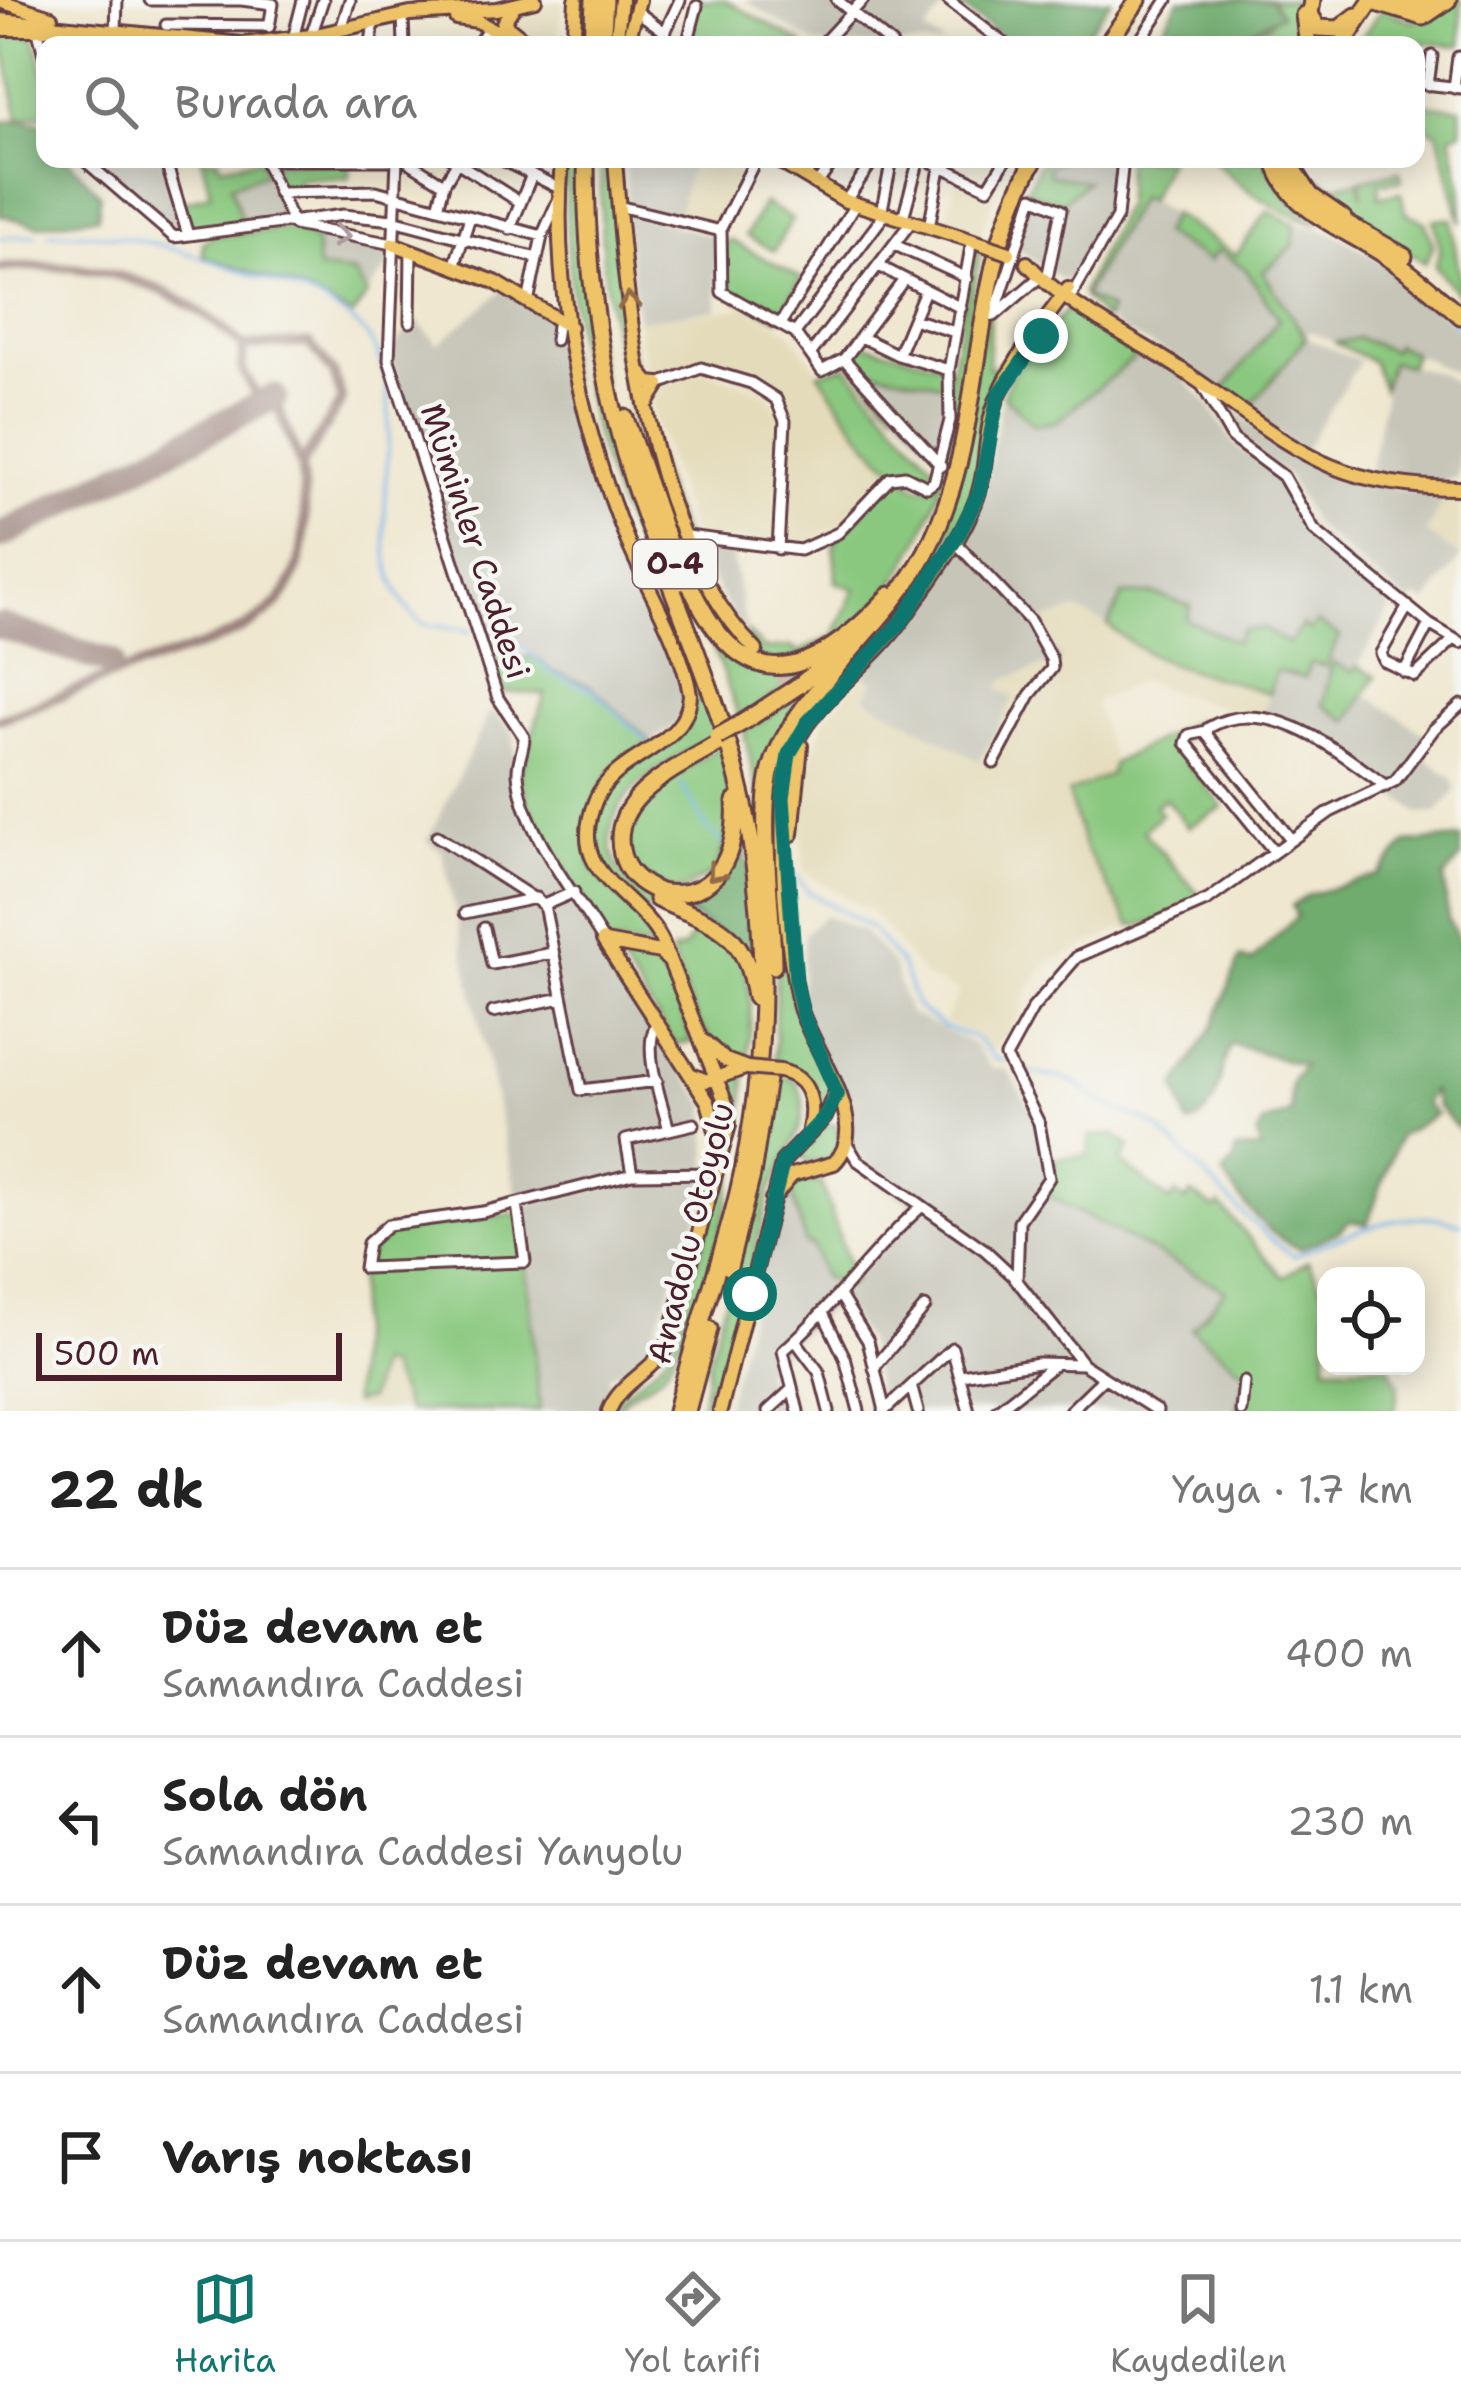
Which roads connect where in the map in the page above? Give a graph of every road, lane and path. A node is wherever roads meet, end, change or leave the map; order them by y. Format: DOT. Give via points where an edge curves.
graph roads {
  1 [pos="117,0"];
  2 [pos="150,0"];
  3 [pos="169,0"];
  4 [pos="240,0"];
  5 [pos="303,0"];
  6 [pos="323,0"];
  7 [pos="350,0"];
  8 [pos="466,0"];
  9 [pos="535,0"];
  10 [pos="576,0"];
  11 [pos="595,0"];
  12 [pos="680,0"];
  13 [pos="837,0"];
  14 [pos="863,0"];
  15 [pos="948,0"];
  16 [pos="1126,0"];
  17 [pos="1138,0"];
  18 [pos="1167,0"];
  19 [pos="1309,0"];
  20 [pos="1403,0"];
  21 [pos="1431,0"];
  22 [pos="1444,0"];
  23 [pos="0,1"];
  24 [pos="617,1"];
  25 [pos="1372,3"];
  26 [pos="638,6"];
  27 [pos="514,7"];
  28 [pos="697,7"];
  29 [pos="485,10"];
  30 [pos="851,11"];
  31 [pos="408,14"];
  32 [pos="0,21"];
  33 [pos="59,24"];
  34 [pos="93,26"];
  35 [pos="269,26"];
  36 [pos="489,27"];
  37 [pos="373,28"];
  38 [pos="341,29"];
  39 [pos="116,31"];
  40 [pos="38,32"];
  41 [pos="165,32"];
  42 [pos="665,32"];
  43 [pos="39,36"];
  44 [pos="130,36"];
  45 [pos="206,36"];
  46 [pos="268,36"];
  47 [pos="301,36"];
  48 [pos="304,36"];
  49 [pos="319,36"];
  50 [pos="332,36"];
  51 [pos="372,36"];
  52 [pos="483,36"];
  53 [pos="506,36"];
  54 [pos="514,36"];
  55 [pos="574,36"];
  56 [pos="593,36"];
  57 [pos="605,36"];
  58 [pos="616,36"];
  59 [pos="630,36"];
  60 [pos="663,36"];
  61 [pos="689,36"];
  62 [pos="829,36"];
  63 [pos="881,36"];
  64 [pos="994,36"];
  65 [pos="1102,36"];
  66 [pos="1112,36"];
  67 [pos="1143,36"];
  68 [pos="1308,36"];
  69 [pos="1349,36"];
  70 [pos="1349,36"];
  71 [pos="1432,56"];
  72 [pos="1458,57"];
  73 [pos="1425,84"];
  74 [pos="1429,85"];
  75 [pos="1458,88"];
  76 [pos="93,168"];
  77 [pos="168,168"];
  78 [pos="268,168"];
  79 [pos="365,168"];
  80 [pos="399,168"];
  81 [pos="416,168"];
  82 [pos="452,168"];
  83 [pos="468,168"];
  84 [pos="516,168"];
  85 [pos="558,168"];
  86 [pos="586,168"];
  87 [pos="596,168"];
  88 [pos="616,168"];
  89 [pos="752,168"];
  90 [pos="795,168"];
  91 [pos="814,168"];
  92 [pos="824,168"];
  93 [pos="869,168"];
  94 [pos="891,168"];
  95 [pos="920,168"];
  96 [pos="940,168"];
  97 [pos="1000,168"];
  98 [pos="1021,168"];
  99 [pos="1030,168"];
  100 [pos="1123,168"];
  101 [pos="1281,168"];
  102 [pos="1286,168"];
  103 [pos="531,177"];
  104 [pos="811,178"];
  105 [pos="444,184"];
  106 [pos="364,190"];
  107 [pos="318,192"];
  108 [pos="278,193"];
  109 [pos="559,193"];
  110 [pos="394,196"];
  111 [pos="518,200"];
  112 [pos="852,200"];
  113 [pos="618,206"];
  114 [pos="438,208"];
  115 [pos="884,211"];
  116 [pos="319,217"];
  117 [pos="470,217"];
  118 [pos="908,218"];
  119 [pos="393,220"];
  120 [pos="930,222"];
  121 [pos="291,223"];
  122 [pos="511,229"];
  123 [pos="721,231"];
  124 [pos="188,235"];
  125 [pos="542,236"];
  126 [pos="462,241"];
  127 [pos="975,241"];
  128 [pos="393,244"];
  129 [pos="895,245"];
  130 [pos="411,250"];
  131 [pos="1017,257"];
  132 [pos="537,258"];
  133 [pos="879,266"];
  134 [pos="454,267"];
  135 [pos="1044,275"];
  136 [pos="967,278"];
  137 [pos="903,281"];
  138 [pos="830,284"];
  139 [pos="924,293"];
  140 [pos="1068,294"];
  141 [pos="566,298"];
  142 [pos="853,300"];
  143 [pos="528,302"];
  144 [pos="1461,305"];
  145 [pos="961,308"];
  146 [pos="1461,316"];
  147 [pos="557,318"];
  148 [pos="913,319"];
  149 [pos="410,322"];
  150 [pos="780,324"];
  151 [pos="955,332"];
  152 [pos="795,333"];
  153 [pos="861,337"];
  154 [pos="555,340"];
  155 [pos="812,352"];
  156 [pos="898,355"];
  157 [pos="844,359"];
  158 [pos="638,370"];
  159 [pos="949,370"];
  160 [pos="659,384"];
  161 [pos="1202,385"];
  162 [pos="646,406"];
  163 [pos="627,424"];
  164 [pos="941,466"];
  165 [pos="1461,488"];
  166 [pos="687,536"];
  167 [pos="955,541"];
  168 [pos="778,549"];
  169 [pos="712,594"];
  170 [pos="892,598"];
  171 [pos="1408,606"];
  172 [pos="1429,624"];
  173 [pos="695,641"];
  174 [pos="1457,641"];
  175 [pos="756,650"];
  176 [pos="1404,672"];
  177 [pos="1461,705"];
  178 [pos="1206,731"];
  179 [pos="718,740"];
  180 [pos="801,746"];
  181 [pos="994,763"];
  182 [pos="1386,786"];
  183 [pos="437,836"];
  184 [pos="1289,838"];
  185 [pos="1273,850"];
  186 [pos="574,892"];
  187 [pos="540,901"];
  188 [pos="465,914"];
  189 [pos="484,928"];
  190 [pos="790,937"];
  191 [pos="603,940"];
  192 [pos="658,945"];
  193 [pos="553,953"];
  194 [pos="617,954"];
  195 [pos="773,966"];
  196 [pos="562,998"];
  197 [pos="493,1012"];
  198 [pos="656,1024"];
  199 [pos="696,1032"];
  200 [pos="670,1043"];
  201 [pos="831,1072"];
  202 [pos="747,1073"];
  203 [pos="691,1075"];
  204 [pos="716,1079"];
  205 [pos="656,1081"];
  206 [pos="727,1106"];
  207 [pos="812,1107"];
  208 [pos="828,1112"];
  209 [pos="844,1118"];
  210 [pos="694,1124"];
  211 [pos="669,1130"];
  212 [pos="805,1136"];
  213 [pos="845,1137"];
  214 [pos="834,1163"];
  215 [pos="811,1168"];
  216 [pos="718,1169"];
  217 [pos="632,1174"];
  218 [pos="898,1190"];
  219 [pos="772,1199"];
  220 [pos="518,1204"];
  221 [pos="921,1207"];
  222 [pos="1017,1281"];
  223 [pos="841,1297"];
  224 [pos="925,1307"];
  225 [pos="824,1313"];
  226 [pos="795,1340"];
  227 [pos="1059,1364"];
  228 [pos="1083,1364"];
  229 [pos="874,1368"];
  230 [pos="961,1375"];
  231 [pos="1103,1379"];
  232 [pos="1244,1382"];
  233 [pos="792,1389"];
  234 [pos="912,1389"];
  235 [pos="1150,1409"];
  236 [pos="609,1411"];
  237 [pos="676,1411"];
  238 [pos="687,1411"];
  239 [pos="721,1411"];
  240 [pos="768,1411"];
  241 [pos="798,1411"];
  242 [pos="829,1411"];
  243 [pos="859,1411"];
  244 [pos="885,1411"];
  245 [pos="918,1411"];
  246 [pos="969,1411"];
  247 [pos="996,1411"];
  248 [pos="1070,1411"];
  249 [pos="1241,1411"];
  1 -- 39 [label="street"];
  2 -- 3 [label="street"];
  3 -- 4 [label="street"];
  3 -- 41 [label="street"];
  4 -- 35 [label="street" via="273,4"];
  5 -- 47 [label="street"];
  6 -- 48 [label="street"];
  7 -- 38 [label="street"];
  8 -- 29 [label="main road"];
  9 -- 27 [label="main road"];
  10 -- 55 [label="main road"];
  11 -- 56 [label="highway"];
  12 -- 42 [label="street"];
  13 -- 30 [label="street"];
  14 -- 30 [label="street"];
  15 -- 64 [label="street"];
  16 -- 65 [label="highway"];
  17 -- 66 [label="highway"];
  18 -- 67 [label="street"];
  19 -- 25 [label="highway" via="1318,28 1339,29"];
  19 -- 68 [label="highway"];
  20 -- 21 [label="highway"];
  22 -- 25 [label="highway" via="1423,16"];
  23 -- 33 [label="main road"];
  24 -- 57 [label="highway"];
  24 -- 58 [label="main road"];
  25 -- 69 [label="highway"];
  25 -- 70 [label="highway"];
  26 -- 42 [label="street"];
  26 -- 59 [label="main road"];
  27 -- 29 [label="main road"];
  27 -- 54 [label="main road" via="502,23"];
  28 -- 61 [label="street"];
  29 -- 31 [label="main road"];
  30 -- 62 [label="street"];
  30 -- 63 [label="street"];
  31 -- 36 [label="main road"];
  31 -- 37 [label="main road"];
  31 -- 38 [label="main road"];
  32 -- 33 [label="main road"];
  32 -- 34 [label="main road"];
  32 -- 40 [label="main road"];
  33 -- 34 [label="main road"];
  33 -- 40 [label="main road"];
  33 -- 44 [label="main road"];
  34 -- 39 [label="main road"];
  35 -- 41 [label="street"];
  35 -- 46 [label="street"];
  36 -- 52 [label="street"];
  36 -- 53 [label="main road"];
  37 -- 50 [label="main road"];
  37 -- 51 [label="street"];
  38 -- 49 [label="main road"];
  39 -- 41 [label="main road"];
  40 -- 43 [label="street"];
  41 -- 45 [label="main road"];
  42 -- 60 [label="street"];
  71 -- 74 [label="street"];
  72 -- 75 [label="street"];
  73 -- 74 [label="street"];
  74 -- 75 [label="street"];
  76 -- 124 [label="street" via="168,234"];
  77 -- 124 [label="street"];
  78 -- 108 [label="street"];
  79 -- 106 [label="street"];
  80 -- 110 [label="street, Müminler Caddesi"];
  81 -- 105 [label="street"];
  82 -- 105 [label="street"];
  83 -- 111 [label="street"];
  84 -- 103 [label="street"];
  85 -- 109 [label="main road"];
  86 -- 173 [label="highway, Anadolu Otoyolu / O-4" via="592,290 612,405 646,520"];
  87 -- 163 [label="highway, Anadolu Otoyolu / O-4" via="603,291"];
  88 -- 113 [label="main road"];
  89 -- 123 [label="street"];
  90 -- 104 [label="main road"];
  91 -- 104 [label="street"];
  92 -- 104 [label="street"];
  93 -- 112 [label="street"];
  94 -- 115 [label="street"];
  95 -- 118 [label="street"];
  96 -- 97 [label="street" via="988,188"];
  96 -- 120 [label="street"];
  98 -- 170 [label="highway" via="980,280 946,483"];
  99 -- 170 [label="highway" via="988,273 955,482 924,555"];
  100 -- 140 [label="street" via="1124,196"];
  101 -- 146 [label="highway" via="1282,183 1306,208 1386,255"];
  102 -- 144 [label="highway" via="1303,197 1388,244"];
  103 -- 109 [label="street"];
  103 -- 111 [label="street"];
  104 -- 112 [label="main road"];
  105 -- 114 [label="street"];
  106 -- 107 [label="street"];
  106 -- 110 [label="street"];
  107 -- 108 [label="street"];
  107 -- 116 [label="street"];
  108 -- 121 [label="street"];
  109 -- 125 [label="street"];
  109 -- 141 [label="main road"];
  110 -- 114 [label="street"];
  110 -- 119 [label="street, Müminler Caddesi"];
  111 -- 122 [label="street"];
  112 -- 115 [label="main road"];
  112 -- 150 [label="street"];
  113 -- 123 [label="street"];
  158 -- 113 [label="main road, one-way"];
  114 -- 117 [label="street"];
  115 -- 118 [label="main road"];
  115 -- 138 [label="street"];
  116 -- 119 [label="street"];
  116 -- 121 [label="street"];
  117 -- 122 [label="street"];
  117 -- 126 [label="street"];
  118 -- 120 [label="main road"];
  118 -- 127 [label="main road"];
  118 -- 129 [label="street"];
  119 -- 126 [label="street"];
  119 -- 128 [label="street, Müminler Caddesi"];
  120 -- 127 [label="main road"];
  121 -- 124 [label="street"];
  121 -- 128 [label="street, one-way"];
  122 -- 125 [label="street"];
  123 -- 150 [label="street" via="722,292"];
  125 -- 132 [label="street"];
  126 -- 132 [label="street"];
  126 -- 134 [label="street"];
  127 -- 131 [label="main road, bridge"];
  127 -- 136 [label="street"];
  128 -- 130 [label="main road"];
  128 -- 186 [label="street, Müminler Caddesi" via="389,360 498,698 524,737 521,789"];
  129 -- 133 [label="street"];
  129 -- 136 [label="street"];
  130 -- 134 [label="main road"];
  130 -- 149 [label="street"];
  131 -- 135 [label="main road"];
  131 -- 135 [label="street" via="994,316"];
  131 -- 135 [label="street" via="1030,198 1058,205"];
  132 -- 143 [label="street"];
  133 -- 137 [label="street"];
  133 -- 142 [label="street"];
  134 -- 143 [label="main road"];
  135 -- 140 [label="main road"];
  136 -- 145 [label="street"];
  137 -- 139 [label="street"];
  137 -- 153 [label="street"];
  138 -- 142 [label="street"];
  138 -- 152 [label="street"];
  139 -- 145 [label="street"];
  139 -- 148 [label="street"];
  140 -- 161 [label="main road" via="1104,326"];
  140 -- 167 [label="main road" via="1009,378 989,423 980,491"];
  141 -- 147 [label="main road"];
  141 -- 147 [label="main road"];
  142 -- 155 [label="street"];
  143 -- 147 [label="main road"];
  145 -- 151 [label="street"];
  147 -- 154 [label="street"];
  147 -- 192 [label="main road" via="608,494 689,688 684,722 616,770 591,818 601,874"];
  148 -- 151 [label="street"];
  148 -- 156 [label="street"];
  150 -- 152 [label="street"];
  151 -- 159 [label="street"];
  152 -- 155 [label="street"];
  153 -- 156 [label="street"];
  153 -- 157 [label="street"];
  155 -- 157 [label="street" via="822,370"];
  156 -- 159 [label="street"];
  157 -- 164 [label="street"];
  158 -- 160 [label="main road"];
  158 -- 162 [label="main road"];
  159 -- 164 [label="street"];
  160 -- 162 [label="main road"];
  160 -- 168 [label="street" via="701,368 776,399 785,435"];
  161 -- 165 [label="main road" via="1309,459 1401,486"];
  161 -- 171 [label="street" via="1233,439 1283,476 1314,530"];
  162 -- 166 [label="main road"];
  163 -- 170 [label="highway" via="688,582 717,633 738,652 773,665 816,660"];
  163 -- 195 [label="highway, Anadolu Otoyolu / O-4" via="739,740 766,877"];
  164 -- 168 [label="street" via="927,487 890,478 827,542"];
  166 -- 168 [label="street"];
  166 -- 169 [label="main road"];
  167 -- 181 [label="street" via="1030,621 1052,658"];
  167 -- 190 [label="main road" via="877,653 792,745 783,798"];
  168 -- 169 [label="street" via="702,550"];
  169 -- 175 [label="main road"];
  170 -- 179 [label="highway, bridge" via="832,667"];
  170 -- 195 [label="highway" via="803,710 773,763 765,816"];
  171 -- 172 [label="street"];
  171 -- 176 [label="street" via="1381,653"];
  172 -- 174 [label="street"];
  172 -- 176 [label="street"];
  173 -- 179 [label="highway, one-way" via="730,769 734,835 726,864 701,888 676,895 648,887 623,859 622,820 644,791"];
  173 -- 202 [label="highway, Anadolu Otoyolu / O-4" via="751,841 762,957"];
  174 -- 176 [label="street" via="1417,675"];
  177 -- 182 [label="street"];
  178 -- 182 [label="street" via="1226,719 1277,722"];
  178 -- 184 [label="street"];
  178 -- 185 [label="street" via="1186,743"];
  179 -- 202 [label="highway" via="634,792 618,817 614,845 636,886 714,922 741,950 754,994"];
  180 -- 190 [label="main road"];
  182 -- 184 [label="street"];
  183 -- 187 [label="street"];
  184 -- 185 [label="street"];
  185 -- 222 [label="street" via="1208,900 1077,956 1007,1048 1050,1166 1046,1188 1019,1220"];
  186 -- 187 [label="street"];
  186 -- 191 [label="street, Müminler Caddesi"];
  187 -- 188 [label="street"];
  187 -- 193 [label="street"];
  189 -- 193 [label="street" via="492,964"];
  190 -- 201 [label="main road" via="799,1003"];
  191 -- 194 [label="main road"];
  192 -- 194 [label="main road"];
  192 -- 199 [label="main road"];
  193 -- 196 [label="street"];
  194 -- 198 [label="main road"];
  195 -- 238 [label="highway, Anadolu Otoyolu / O-4" via="752,1175"];
  196 -- 197 [label="street"];
  196 -- 205 [label="street" via="581,1090"];
  198 -- 200 [label="main road"];
  198 -- 205 [label="street"];
  199 -- 200 [label="main road" via="694,1055"];
  199 -- 202 [label="main road"];
  199 -- 204 [label="main road"];
  200 -- 203 [label="main road"];
  201 -- 208 [label="main road" via="837,1094"];
  201 -- 209 [label="main road"];
  202 -- 204 [label="main road"];
  202 -- 206 [label="main road" via="728,1078"];
  202 -- 207 [label="main road, bridge" via="780,1071 803,1082"];
  202 -- 237 [label="highway, Anadolu Otoyolu / O-4" via="737,1195"];
  203 -- 204 [label="main road"];
  203 -- 216 [label="main road" via="718,1123"];
  204 -- 206 [label="main road"];
  205 -- 211 [label="street"];
  206 -- 216 [label="main road"];
  207 -- 208 [label="main road"];
  207 -- 212 [label="main road"];
  208 -- 209 [label="main road"];
  208 -- 212 [label="main road"];
  209 -- 213 [label="main road"];
  210 -- 211 [label="street"];
  211 -- 217 [label="street" via="626,1140"];
  212 -- 213 [label="main road" via="833,1122"];
  212 -- 215 [label="main road" via="798,1159"];
  212 -- 219 [label="main road" via="783,1161"];
  213 -- 214 [label="main road"];
  213 -- 218 [label="street" via="853,1156"];
  214 -- 215 [label="main road"];
  214 -- 218 [label="street"];
  215 -- 219 [label="main road" via="792,1174"];
  216 -- 217 [label="street"];
  216 -- 236 [label="main road" via="668,1344"];
  217 -- 220 [label="street"];
  218 -- 221 [label="street"];
  219 -- 239 [label="main road"];
  220 -- 220 [label="street" via="526,1262 364,1268 380,1228"];
  221 -- 222 [label="street"];
  221 -- 223 [label="street"];
  222 -- 228 [label="street"];
  223 -- 225 [label="street"];
  223 -- 229 [label="street"];
  224 -- 229 [label="street"];
  225 -- 226 [label="street"];
  225 -- 243 [label="street"];
  226 -- 233 [label="street" via="783,1351"];
  226 -- 242 [label="street" via="819,1372"];
  227 -- 228 [label="street"];
  227 -- 230 [label="street"];
  227 -- 247 [label="street"];
  228 -- 231 [label="street"];
  229 -- 244 [label="street"];
  230 -- 234 [label="street" via="947,1348"];
  230 -- 246 [label="street"];
  231 -- 235 [label="street"];
  231 -- 248 [label="street"];
  232 -- 249 [label="street"];
  233 -- 240 [label="street"];
  233 -- 241 [label="street"];
  234 -- 244 [label="street"];
  234 -- 245 [label="street"];
}
